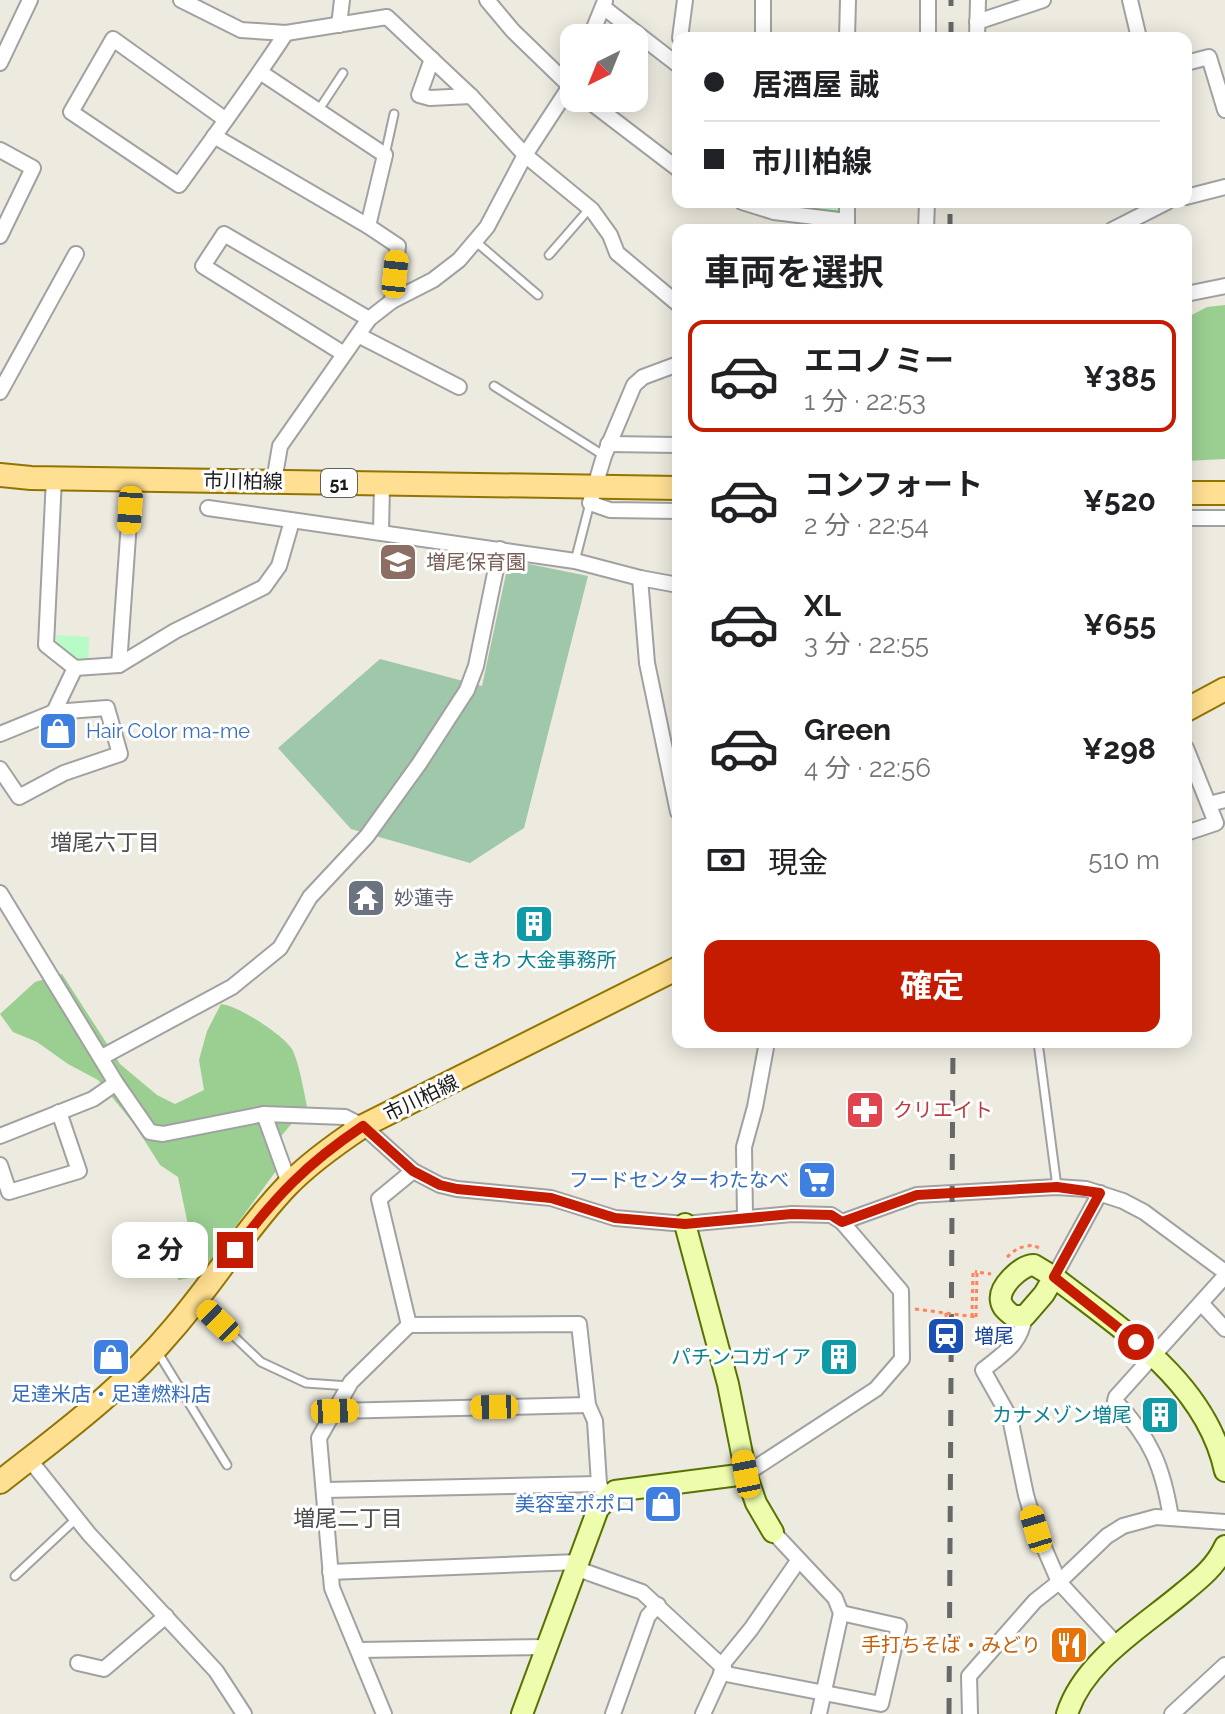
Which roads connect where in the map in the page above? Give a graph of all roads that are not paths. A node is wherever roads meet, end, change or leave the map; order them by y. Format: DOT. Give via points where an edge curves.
graph roads {
  1 [pos="30,0"];
  2 [pos="181,0"];
  3 [pos="342,0"];
  4 [pos="487,0"];
  5 [pos="685,0"];
  6 [pos="763,0"];
  7 [pos="848,0"];
  8 [pos="928,0"];
  9 [pos="978,0"];
  10 [pos="1043,0"];
  11 [pos="1130,0"];
  12 [pos="604,4"];
  13 [pos="977,22"];
  14 [pos="596,24"];
  15 [pos="339,25"];
  16 [pos="681,32"];
  17 [pos="763,32"];
  18 [pos="847,32"];
  19 [pos="928,32"];
  20 [pos="977,32"];
  21 [pos="1137,32"];
  22 [pos="286,33"];
  23 [pos="672,56"];
  24 [pos="432,59"];
  25 [pos="1192,61"];
  26 [pos="0,63"];
  27 [pos="260,72"];
  28 [pos="343,73"];
  29 [pos="560,74"];
  30 [pos="471,96"];
  31 [pos="560,105"];
  32 [pos="1225,110"];
  33 [pos="318,111"];
  34 [pos="603,112"];
  35 [pos="394,114"];
  36 [pos="226,120"];
  37 [pos="214,136"];
  38 [pos="0,150"];
  39 [pos="385,155"];
  40 [pos="525,155"];
  41 [pos="672,164"];
  42 [pos="1225,187"];
  43 [pos="1192,195"];
  44 [pos="590,208"];
  45 [pos="761,208"];
  46 [pos="1155,208"];
  47 [pos="806,224"];
  48 [pos="1124,224"];
  49 [pos="368,226"];
  50 [pos="0,236"];
  51 [pos="475,241"];
  52 [pos="76,254"];
  53 [pos="549,255"];
  54 [pos="1225,286"];
  55 [pos="1192,293"];
  56 [pos="538,295"];
  57 [pos="672,299"];
  58 [pos="392,301"];
  59 [pos="369,319"];
  60 [pos="358,335"];
  61 [pos="344,354"];
  62 [pos="672,366"];
  63 [pos="494,386"];
  64 [pos="459,387"];
  65 [pos="0,392"];
  66 [pos="672,445"];
  67 [pos="606,450"];
  68 [pos="0,475"];
  69 [pos="54,478"];
  70 [pos="132,479"];
  71 [pos="274,481"];
  72 [pos="382,484"];
  73 [pos="672,488"];
  74 [pos="1192,493"];
  75 [pos="1225,493"];
  76 [pos="592,495"];
  77 [pos="208,508"];
  78 [pos="672,511"];
  79 [pos="1192,518"];
  80 [pos="1225,518"];
  81 [pos="292,521"];
  82 [pos="381,533"];
  83 [pos="500,549"];
  84 [pos="575,561"];
  85 [pos="640,578"];
  86 [pos="672,584"];
  87 [pos="119,665"];
  88 [pos="75,668"];
  89 [pos="1225,689"];
  90 [pos="1192,707"];
  91 [pos="54,712"];
  92 [pos="0,734"];
  93 [pos="1192,763"];
  94 [pos="0,769"];
  95 [pos="672,783"];
  96 [pos="1225,800"];
  97 [pos="1209,804"];
  98 [pos="1192,831"];
  99 [pos="0,893"];
  100 [pos="672,971"];
  101 [pos="766,1048"];
  102 [pos="1039,1048"];
  103 [pos="102,1057"];
  104 [pos="116,1083"];
  105 [pos="59,1112"];
  106 [pos="264,1114"];
  107 [pos="363,1126"];
  108 [pos="0,1136"];
  109 [pos="0,1165"];
  110 [pos="413,1171"];
  111 [pos="289,1183"];
  112 [pos="1057,1187"];
  113 [pos="1100,1193"];
  114 [pos="745,1217"];
  115 [pos="842,1222"];
  116 [pos="685,1224"];
  117 [pos="1225,1274"];
  118 [pos="1054,1277"];
  119 [pos="196,1300"];
  120 [pos="1201,1303"];
  121 [pos="1025,1316"];
  122 [pos="409,1325"];
  123 [pos="1225,1329"];
  124 [pos="156,1349"];
  125 [pos="1153,1356"];
  126 [pos="349,1386"];
  127 [pos="588,1405"];
  128 [pos="335,1411"];
  129 [pos="29,1459"];
  130 [pos="227,1465"];
  131 [pos="1225,1471"];
  132 [pos="746,1474"];
  133 [pos="0,1482"];
  134 [pos="325,1490"];
  135 [pos="603,1491"];
  136 [pos="1171,1518"];
  137 [pos="76,1519"];
  138 [pos="1225,1522"];
  139 [pos="773,1532"];
  140 [pos="1225,1546"];
  141 [pos="798,1561"];
  142 [pos="576,1565"];
  143 [pos="330,1572"];
  144 [pos="15,1576"];
  145 [pos="1059,1582"];
  146 [pos="658,1605"];
  147 [pos="841,1613"];
  148 [pos="166,1616"];
  149 [pos="1118,1646"];
  150 [pos="547,1647"];
  151 [pos="359,1650"];
  152 [pos="78,1663"];
  153 [pos="1225,1665"];
  154 [pos="721,1670"];
  155 [pos="823,1694"];
  156 [pos="244,1714"];
  157 [pos="384,1714"];
  158 [pos="522,1714"];
  159 [pos="613,1714"];
  160 [pos="703,1714"];
  161 [pos="819,1714"];
  162 [pos="970,1714"];
  163 [pos="1067,1714"];
  164 [pos="1172,1714"];
  1 -- 26 [label="street"];
  2 -- 22 [label="street" via="241,30"];
  3 -- 15 [label="street"];
  4 -- 29 [label="street"];
  5 -- 16 [label="street"];
  6 -- 17 [label="street"];
  7 -- 18 [label="street"];
  8 -- 19 [label="street"];
  9 -- 13 [label="street"];
  10 -- 13 [label="street"];
  11 -- 21 [label="street"];
  12 -- 14 [label="street"];
  12 -- 23 [label="street"];
  13 -- 20 [label="street"];
  15 -- 22 [label="street"];
  15 -- 24 [label="street" via="387,17"];
  22 -- 27 [label="street"];
  24 -- 30 [label="street"];
  24 -- 30 [label="street" via="419,95"];
  25 -- 32 [label="street" via="1209,57"];
  27 -- 33 [label="street"];
  27 -- 36 [label="street"];
  28 -- 33 [label="lane"];
  30 -- 40 [label="street"];
  31 -- 40 [label="street"];
  33 -- 39 [label="street"];
  34 -- 41 [label="street"];
  35 -- 39 [label="lane"];
  36 -- 37 [label="street"];
  36 -- 37 [label="street" via="113,39 71,112 179,185"];
  37 -- 49 [label="street"];
  38 -- 50 [label="street" via="33,168"];
  39 -- 49 [label="street"];
  40 -- 44 [label="street"];
  40 -- 51 [label="street"];
  42 -- 43 [label="street"];
  44 -- 53 [label="lane"];
  44 -- 57 [label="street" via="617,253"];
  45 -- 47 [label="street"];
  46 -- 48 [label="street"];
  49 -- 58 [label="street" via="398,246"];
  51 -- 56 [label="lane"];
  51 -- 58 [label="street" via="449,269"];
  52 -- 65 [label="street"];
  54 -- 55 [label="street"];
  58 -- 59 [label="street"];
  59 -- 60 [label="street"];
  59 -- 61 [label="street" via="224,234 203,266"];
  60 -- 61 [label="street"];
  60 -- 64 [label="street"];
  61 -- 71 [label="street" via="280,446"];
  62 -- 67 [label="street" via="634,385"];
  63 -- 67 [label="lane"];
  66 -- 67 [label="street"];
  67 -- 76 [label="street"];
  68 -- 69 [label="main road, 市川柏線 / 51"];
  69 -- 70 [label="main road, 市川柏線 / 51"];
  69 -- 88 [label="street" via="46,645"];
  70 -- 71 [label="main road, 市川柏線 / 51"];
  70 -- 87 [label="street"];
  71 -- 72 [label="main road, 市川柏線 / 51"];
  72 -- 76 [label="main road, 市川柏線 / 51"];
  72 -- 82 [label="street"];
  73 -- 76 [label="main road, 市川柏線 / 51"];
  74 -- 75 [label="main road"];
  76 -- 78 [label="street" via="600,509"];
  76 -- 84 [label="lane"];
  77 -- 81 [label="street"];
  79 -- 80 [label="street"];
  81 -- 82 [label="street"];
  81 -- 87 [label="street" via="279,566 264,587"];
  82 -- 83 [label="street"];
  83 -- 84 [label="street"];
  83 -- 103 [label="street" via="467,690 367,836 310,897 280,948 232,987"];
  84 -- 85 [label="street"];
  85 -- 86 [label="street"];
  85 -- 95 [label="street" via="647,663"];
  87 -- 88 [label="street"];
  88 -- 91 [label="street"];
  89 -- 90 [label="main road"];
  91 -- 92 [label="street"];
  91 -- 94 [label="street" via="107,708 120,754 64,773 19,797"];
  93 -- 97 [label="street"];
  96 -- 97 [label="street"];
  97 -- 98 [label="street" via="1216,823"];
  99 -- 103 [label="street"];
  100 -- 107 [label="main road, 市川柏線"];
  101 -- 114 [label="street" via="744,1147"];
  102 -- 112 [label="lane"];
  103 -- 104 [label="street"];
  104 -- 105 [label="street"];
  104 -- 106 [label="street" via="150,1132 163,1134"];
  105 -- 108 [label="street"];
  105 -- 109 [label="street" via="79,1171 9,1192"];
  106 -- 107 [label="street" via="345,1117"];
  106 -- 111 [label="street"];
  107 -- 110 [label="street"];
  107 -- 111 [label="main road, 市川柏線"];
  110 -- 116 [label="street" via="457,1189 551,1198 615,1218"];
  110 -- 122 [label="street" via="379,1199"];
  111 -- 119 [label="main road, 市川柏線"];
  112 -- 113 [label="street"];
  112 -- 115 [label="street" via="917,1195"];
  113 -- 117 [label="street" via="1144,1212"];
  113 -- 118 [label="street"];
  114 -- 115 [label="street" via="831,1215"];
  114 -- 116 [label="street"];
  115 -- 132 [label="street" via="901,1291 902,1359 876,1389"];
  116 -- 132 [label="street"];
  117 -- 120 [label="street"];
  118 -- 121 [label="street"];
  118 -- 121 [label="street" via="1028,1265 1003,1290 1004,1308 1013,1316"];
  118 -- 125 [label="street"];
  119 -- 124 [label="main road, 市川柏線"];
  119 -- 126 [label="lane" via="261,1362 306,1383"];
  120 -- 123 [label="street"];
  120 -- 125 [label="street"];
  121 -- 145 [label="street" via="1016,1343 983,1370 1010,1418 1029,1507"];
  122 -- 126 [label="street"];
  122 -- 127 [label="street" via="579,1324"];
  124 -- 129 [label="main road, 市川柏線"];
  124 -- 130 [label="lane"];
  125 -- 131 [label="street" via="1198,1408"];
  125 -- 136 [label="street" via="1115,1401 1144,1432 1158,1461"];
  126 -- 128 [label="street"];
  127 -- 128 [label="street"];
  127 -- 135 [label="street" via="595,1421"];
  128 -- 134 [label="street" via="319,1438"];
  129 -- 133 [label="main road, 市川柏線"];
  129 -- 137 [label="street"];
  132 -- 135 [label="street"];
  132 -- 139 [label="street"];
  134 -- 135 [label="street"];
  134 -- 143 [label="street"];
  135 -- 142 [label="street"];
  136 -- 138 [label="street"];
  136 -- 145 [label="street" via="1123,1526"];
  137 -- 144 [label="lane"];
  137 -- 148 [label="street"];
  139 -- 141 [label="street"];
  140 -- 149 [label="street" via="1210,1570"];
  141 -- 147 [label="street" via="835,1598"];
  141 -- 154 [label="street"];
  142 -- 143 [label="street"];
  142 -- 146 [label="street" via="642,1592"];
  142 -- 150 [label="street"];
  143 -- 151 [label="street"];
  145 -- 149 [label="street"];
  145 -- 162 [label="street" via="1035,1601 969,1676"];
  146 -- 154 [label="street"];
  146 -- 159 [label="street" via="648,1616"];
  147 -- 155 [label="street"];
  147 -- 155 [label="street" via="899,1626 881,1704"];
  148 -- 152 [label="street" via="104,1669"];
  148 -- 156 [label="street" via="216,1671"];
  149 -- 163 [label="street" via="1086,1678"];
  150 -- 151 [label="street"];
  150 -- 158 [label="street"];
  151 -- 157 [label="street"];
  153 -- 164 [label="street"];
  154 -- 155 [label="street"];
  154 -- 160 [label="street"];
  155 -- 161 [label="street"];
}
